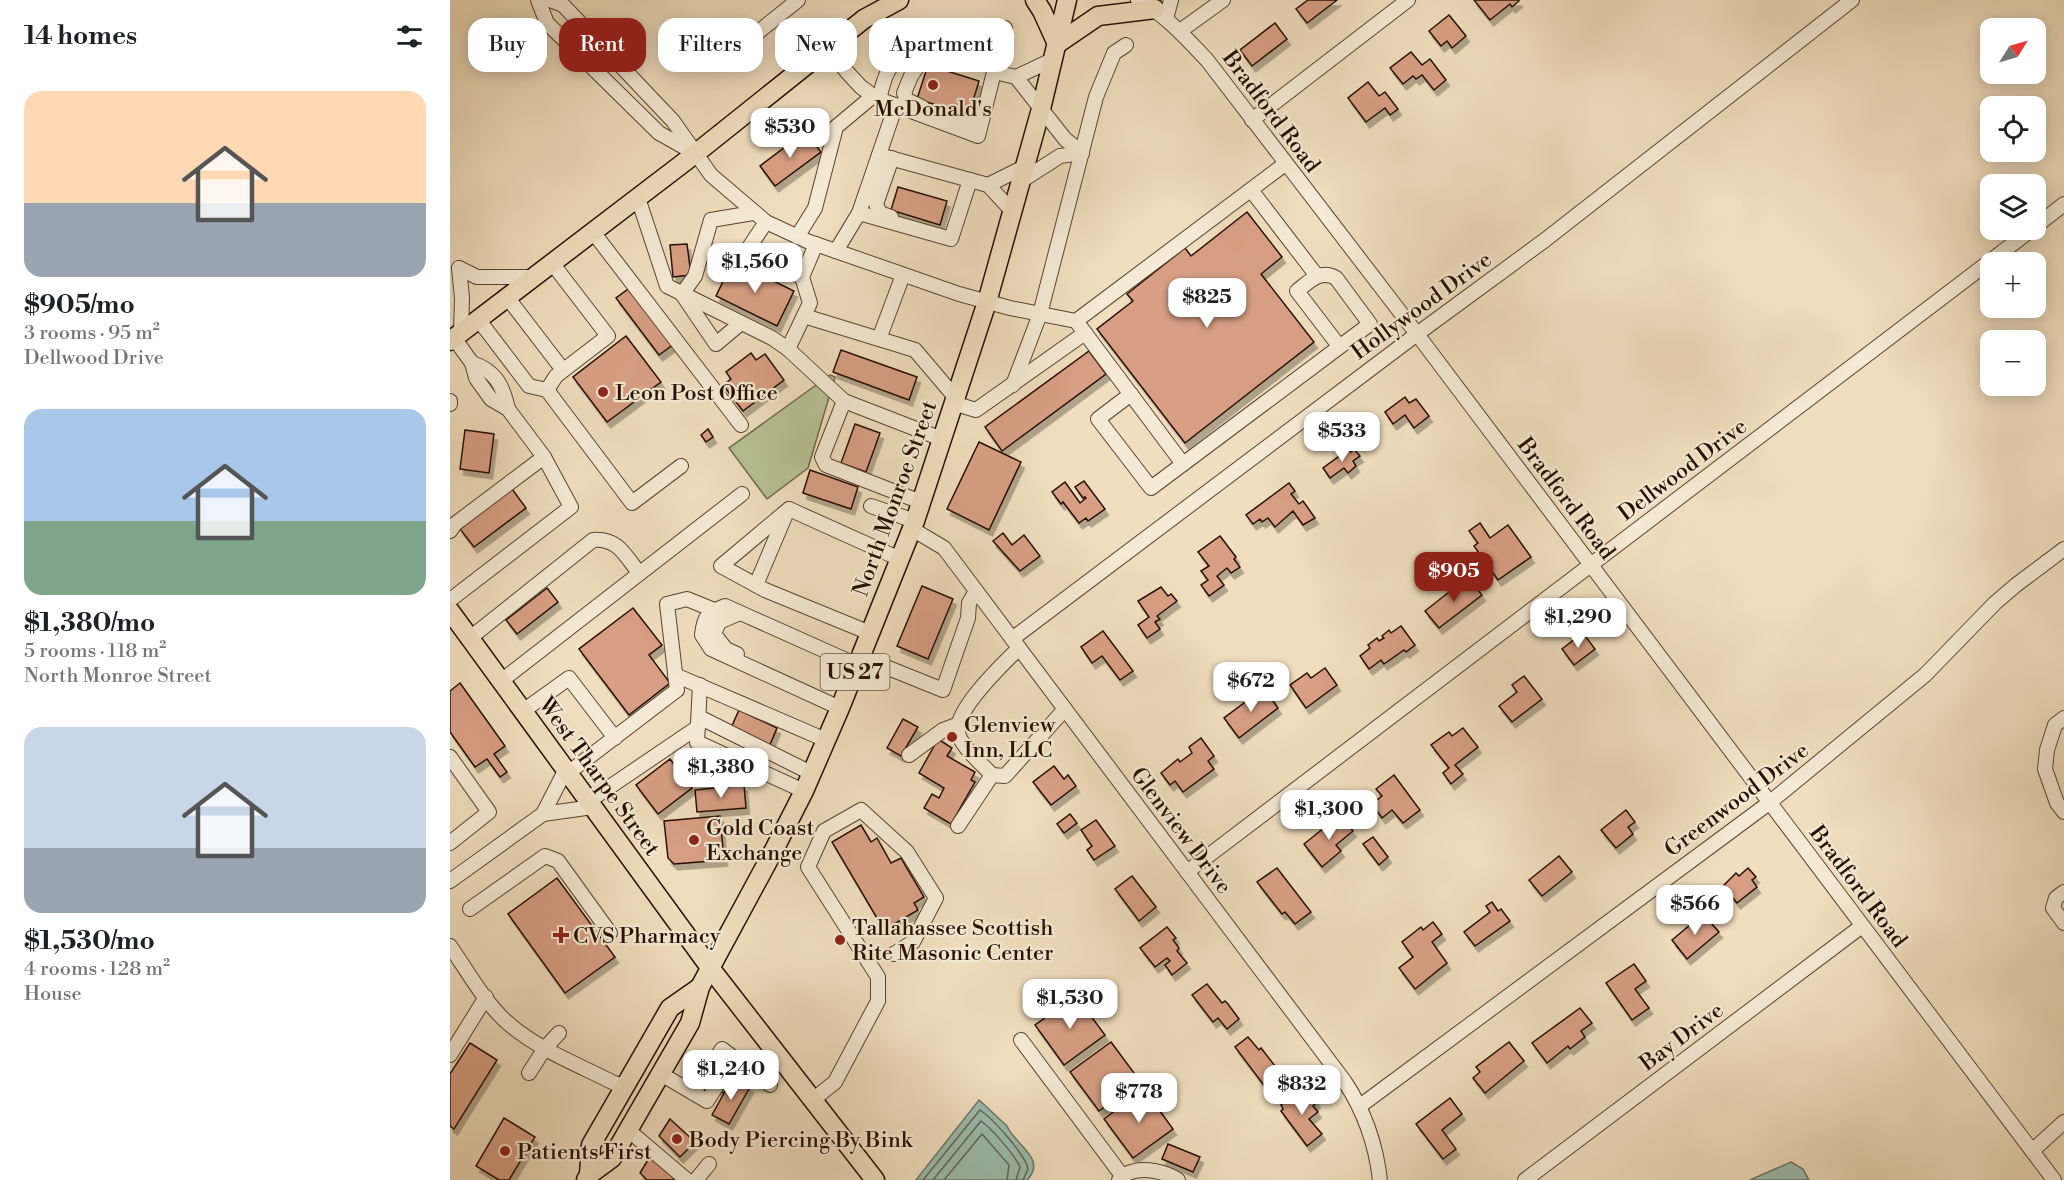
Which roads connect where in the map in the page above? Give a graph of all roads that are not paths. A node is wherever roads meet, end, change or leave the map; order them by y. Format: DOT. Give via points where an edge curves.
graph roads {
  1 [pos="538,0"];
  2 [pos="550,0"];
  3 [pos="798,0"];
  4 [pos="899,0"];
  5 [pos="1035,0"];
  6 [pos="1067,0"];
  7 [pos="1138,0"];
  8 [pos="1171,0"];
  9 [pos="1223,0"];
  10 [pos="1408,0"];
  11 [pos="1852,0"];
  12 [pos="1160,14"];
  13 [pos="857,25"];
  14 [pos="763,28"];
  15 [pos="1180,31"];
  16 [pos="1126,45"];
  17 [pos="1056,51"];
  18 [pos="798,72"];
  19 [pos="847,72"];
  20 [pos="888,72"];
  21 [pos="914,72"];
  22 [pos="994,72"];
  23 [pos="1016,77"];
  24 [pos="876,97"];
  25 [pos="902,103"];
  26 [pos="1041,109"];
  27 [pos="1252,120"];
  28 [pos="1082,153"];
  29 [pos="696,154"];
  30 [pos="885,156"];
  31 [pos="1285,164"];
  32 [pos="1024,174"];
  33 [pos="970,180"];
  34 [pos="988,185"];
  35 [pos="1251,190"];
  36 [pos="638,198"];
  37 [pos="2064,204"];
  38 [pos="1013,212"];
  39 [pos="753,213"];
  40 [pos="859,213"];
  41 [pos="2046,218"];
  42 [pos="766,222"];
  43 [pos="593,232"];
  44 [pos="952,234"];
  45 [pos="797,237"];
  46 [pos="2018,240"];
  47 [pos="816,244"];
  48 [pos="836,251"];
  49 [pos="552,263"];
  50 [pos="903,275"];
  51 [pos="1317,276"];
  52 [pos="534,277"];
  53 [pos="802,277"];
  54 [pos="682,294"];
  55 [pos="507,297"];
  56 [pos="987,302"];
  57 [pos="1040,314"];
  58 [pos="804,316"];
  59 [pos="478,319"];
  60 [pos="1076,321"];
  61 [pos="741,323"];
  62 [pos="1085,333"];
  63 [pos="1417,334"];
  64 [pos="455,337"];
  65 [pos="879,339"];
  66 [pos="1339,346"];
  67 [pos="788,349"];
  68 [pos="563,370"];
  69 [pos="1012,385"];
  70 [pos="547,390"];
  71 [pos="1131,394"];
  72 [pos="954,400"];
  73 [pos="844,401"];
  74 [pos="741,425"];
  75 [pos="942,439"];
  76 [pos="544,457"];
  77 [pos="1184,464"];
  78 [pos="681,466"];
  79 [pos="742,494"];
  80 [pos="921,502"];
  81 [pos="871,506"];
  82 [pos="789,509"];
  83 [pos="913,525"];
  84 [pos="450,531"];
  85 [pos="2064,549"];
  86 [pos="900,559"];
  87 [pos="1591,565"];
  88 [pos="639,573"];
  89 [pos="756,585"];
  90 [pos="976,591"];
  91 [pos="450,600"];
  92 [pos="714,610"];
  93 [pos="450,611"];
  94 [pos="740,613"];
  95 [pos="870,633"];
  96 [pos="470,638"];
  97 [pos="1016,644"];
  98 [pos="859,661"];
  99 [pos="675,675"];
  100 [pos="501,681"];
  101 [pos="700,685"];
  102 [pos="792,687"];
  103 [pos="840,708"];
  104 [pos="1065,709"];
  105 [pos="523,711"];
  106 [pos="698,722"];
  107 [pos="959,724"];
  108 [pos="2061,726"];
  109 [pos="615,738"];
  110 [pos="826,740"];
  111 [pos="909,755"];
  112 [pos="450,758"];
  113 [pos="567,771"];
  114 [pos="812,773"];
  115 [pos="992,775"];
  116 [pos="804,790"];
  117 [pos="1769,803"];
  118 [pos="591,804"];
  119 [pos="2064,812"];
  120 [pos="543,814"];
  121 [pos="958,825"];
  122 [pos="450,843"];
  123 [pos="1187,872"];
  124 [pos="450,881"];
  125 [pos="2064,892"];
  126 [pos="470,909"];
  127 [pos="2064,923"];
  128 [pos="1862,926"];
  129 [pos="609,933"];
  130 [pos="450,946"];
  131 [pos="894,954"];
  132 [pos="711,969"];
  133 [pos="700,987"];
  134 [pos="486,997"];
  135 [pos="559,1034"];
  136 [pos="1021,1040"];
  137 [pos="545,1048"];
  138 [pos="778,1053"];
  139 [pos="450,1055"];
  140 [pos="735,1059"];
  141 [pos="712,1065"];
  142 [pos="529,1073"];
  143 [pos="725,1073"];
  144 [pos="754,1073"];
  145 [pos="661,1074"];
  146 [pos="702,1080"];
  147 [pos="770,1085"];
  148 [pos="625,1086"];
  149 [pos="716,1088"];
  150 [pos="693,1093"];
  151 [pos="814,1099"];
  152 [pos="1360,1107"];
  153 [pos="2064,1122"];
  154 [pos="628,1130"];
  155 [pos="2032,1151"];
  156 [pos="709,1164"];
  157 [pos="587,1178"];
  158 [pos="869,1178"];
  159 [pos="1121,1178"];
  160 [pos="687,1180"];
  161 [pos="696,1180"];
  162 [pos="1178,1180"];
  163 [pos="1380,1180"];
  164 [pos="1525,1180"];
  165 [pos="2054,1180"];
  1 -- 29 [label="street" via="547,23 659,133"];
  2 -- 29 [label="street" via="563,5 642,88 673,121"];
  3 -- 14 [label="street"];
  4 -- 13 [label="main road"];
  5 -- 17 [label="main road"];
  6 -- 17 [label="main road, North Monroe Street / US 27"];
  7 -- 12 [label="street, Bradford Road"];
  8 -- 12 [label="street"];
  9 -- 15 [label="street"];
  10 -- 27 [label="street"];
  11 -- 63 [label="street, Hollywood Drive" via="1545,240"];
  12 -- 15 [label="street, Bradford Road"];
  12 -- 17 [label="main road" via="1098,16"];
  15 -- 27 [label="street, Bradford Road"];
  16 -- 28 [label="street" via="1114,53 1096,97"];
  17 -- 23 [label="street"];
  17 -- 26 [label="main road, North Monroe Street / US 27"];
  18 -- 29 [label="main road"];
  19 -- 24 [label="street"];
  20 -- 24 [label="street"];
  21 -- 25 [label="street"];
  22 -- 23 [label="street"];
  22 -- 25 [label="street" via="979,130"];
  23 -- 26 [label="street"];
  24 -- 25 [label="street"];
  24 -- 45 [label="street" via="836,127 815,207"];
  25 -- 30 [label="street"];
  26 -- 28 [label="street" via="1065,140"];
  26 -- 32 [label="main road, North Monroe Street / US 27"];
  27 -- 31 [label="street, Bradford Road"];
  28 -- 32 [label="street" via="1060,156"];
  28 -- 57 [label="street"];
  29 -- 36 [label="main road"];
  29 -- 39 [label="street" via="711,175"];
  30 -- 33 [label="street"];
  30 -- 40 [label="street"];
  30 -- 44 [label="street" via="876,204 880,213"];
  31 -- 35 [label="street"];
  31 -- 63 [label="street, Bradford Road"];
  32 -- 34 [label="street"];
  32 -- 38 [label="main road, North Monroe Street / US 27"];
  33 -- 34 [label="street"];
  33 -- 44 [label="street"];
  34 -- 38 [label="street"];
  35 -- 51 [label="street"];
  35 -- 60 [label="street"];
  36 -- 43 [label="main road"];
  36 -- 54 [label="street" via="667,285"];
  37 -- 41 [label="street"];
  38 -- 56 [label="main road, North Monroe Street / US 27"];
  39 -- 42 [label="street"];
  39 -- 54 [label="street" via="711,220 695,276"];
  40 -- 44 [label="street" via="951,239"];
  40 -- 48 [label="street"];
  42 -- 45 [label="street"];
  42 -- 53 [label="street" via="746,252"];
  43 -- 49 [label="main road"];
  43 -- 74 [label="street"];
  45 -- 47 [label="street"];
  46 -- 87 [label="street, Dellwood Drive"];
  47 -- 48 [label="street"];
  47 -- 53 [label="street"];
  48 -- 50 [label="street"];
  49 -- 52 [label="main road"];
  49 -- 68 [label="street" via="608,336"];
  50 -- 56 [label="street"];
  50 -- 65 [label="street"];
  51 -- 66 [label="street" via="1297,291"];
  51 -- 66 [label="street" via="1328,274 1336,278 1370,324"];
  52 -- 55 [label="main road"];
  52 -- 64 [label="street" via="477,277 459,268 462,298"];
  53 -- 58 [label="street" via="810,303"];
  54 -- 61 [label="street"];
  54 -- 61 [label="street" via="716,344"];
  55 -- 59 [label="main road"];
  55 -- 68 [label="street"];
  56 -- 57 [label="street"];
  56 -- 72 [label="main road, North Monroe Street / US 27"];
  57 -- 60 [label="street"];
  57 -- 69 [label="street"];
  58 -- 65 [label="street"];
  58 -- 67 [label="street"];
  59 -- 64 [label="main road"];
  59 -- 70 [label="street" via="528,386"];
  60 -- 62 [label="street"];
  61 -- 67 [label="street"];
  62 -- 69 [label="street"];
  62 -- 71 [label="street"];
  63 -- 87 [label="street, Bradford Road"];
  63 -- 97 [label="street, Hollywood Drive"];
  64 -- 76 [label="street" via="491,399 508,409"];
  65 -- 72 [label="street" via="915,350"];
  66 -- 77 [label="street"];
  67 -- 73 [label="street"];
  68 -- 70 [label="street"];
  69 -- 72 [label="street" via="976,410"];
  70 -- 78 [label="street" via="632,503"];
  71 -- 77 [label="street"];
  71 -- 77 [label="street" via="1098,418 1144,480 1151,488"];
  72 -- 75 [label="main road, North Monroe Street / US 27"];
  73 -- 75 [label="street"];
  73 -- 80 [label="street" via="823,462"];
  75 -- 80 [label="main road, North Monroe Street / US 27"];
  76 -- 84 [label="street"];
  76 -- 91 [label="street" via="571,507"];
  79 -- 88 [label="street"];
  80 -- 83 [label="main road, North Monroe Street / US 27"];
  81 -- 83 [label="street, Glenview Drive"];
  82 -- 86 [label="street"];
  82 -- 89 [label="street"];
  82 -- 89 [label="street" via="721,566"];
  83 -- 86 [label="main road, North Monroe Street / US 27"];
  83 -- 90 [label="street, Glenview Drive" via="944,548"];
  85 -- 117 [label="street, Greenwood Drive" via="1995,603 1925,675"];
  86 -- 95 [label="main road, North Monroe Street / US 27"];
  87 -- 117 [label="street, Bradford Road"];
  87 -- 123 [label="street, Dellwood Drive"];
  88 -- 96 [label="street" via="620,549 606,539 593,540"];
  88 -- 100 [label="street"];
  89 -- 95 [label="street"];
  90 -- 97 [label="street, Glenview Drive"];
  90 -- 98 [label="street" via="943,690"];
  92 -- 94 [label="street" via="725,606"];
  92 -- 99 [label="street" via="687,599 667,604"];
  92 -- 102 [label="street" via="704,620 702,635 711,649"];
  93 -- 96 [label="main road, West Tharpe Street"];
  94 -- 98 [label="street"];
  94 -- 102 [label="street" via="719,622 714,634 726,649 782,677"];
  95 -- 98 [label="main road, North Monroe Street / US 27"];
  96 -- 100 [label="main road, West Tharpe Street"];
  97 -- 104 [label="street, Glenview Drive"];
  97 -- 107 [label="street, Hollywood Drive" via="987,679"];
  98 -- 103 [label="main road, North Monroe Street / US 27"];
  99 -- 101 [label="street"];
  99 -- 109 [label="street" via="677,690"];
  100 -- 105 [label="main road, West Tharpe Street"];
  101 -- 106 [label="street"];
  101 -- 110 [label="street"];
  102 -- 103 [label="street"];
  103 -- 110 [label="main road, North Monroe Street / US 27"];
  104 -- 115 [label="street" via="1005,776"];
  104 -- 123 [label="street, Glenview Drive"];
  105 -- 109 [label="street" via="570,678"];
  105 -- 113 [label="main road, West Tharpe Street"];
  106 -- 114 [label="street"];
  106 -- 116 [label="street" via="698,742"];
  106 -- 118 [label="street"];
  107 -- 111 [label="street" via="943,730"];
  107 -- 115 [label="street" via="961,740"];
  108 -- 119 [label="street" via="2047,750 2045,769"];
  109 -- 113 [label="street"];
  110 -- 114 [label="main road, North Monroe Street / US 27"];
  112 -- 122 [label="street" via="489,812"];
  113 -- 118 [label="main road, West Tharpe Street"];
  113 -- 120 [label="street"];
  114 -- 116 [label="main road, North Monroe Street / US 27"];
  115 -- 121 [label="street"];
  116 -- 132 [label="main road, North Monroe Street / US 27"];
  117 -- 128 [label="street, Bradford Road"];
  117 -- 152 [label="street, Greenwood Drive"];
  118 -- 120 [label="street"];
  118 -- 132 [label="main road, West Tharpe Street"];
  120 -- 124 [label="street"];
  123 -- 152 [label="street, Glenview Drive" via="1346,1082"];
  125 -- 127 [label="street" via="2056,898 2053,908"];
  126 -- 129 [label="street" via="545,856 558,861"];
  128 -- 155 [label="street, Bradford Road"];
  128 -- 164 [label="street, Bay Drive"];
  130 -- 134 [label="street"];
  131 -- 151 [label="street" via="913,942 936,898 907,852 861,810 824,831 808,867 878,977 878,1001 835,1082"];
  132 -- 133 [label="main road, North Monroe Street / US 27"];
  132 -- 138 [label="main road, West Tharpe Street"];
  133 -- 145 [label="main road, North Monroe Street / US 27" via="690,1023"];
  133 -- 148 [label="main road, North Monroe Street / US 27" via="670,1008"];
  134 -- 137 [label="street" via="507,1023"];
  134 -- 139 [label="street"];
  135 -- 137 [label="street"];
  136 -- 159 [label="street"];
  137 -- 142 [label="street"];
  137 -- 148 [label="street"];
  138 -- 144 [label="street"];
  138 -- 151 [label="main road, West Tharpe Street"];
  140 -- 141 [label="street" via="722,1049"];
  140 -- 143 [label="street"];
  140 -- 144 [label="street"];
  144 -- 147 [label="street"];
  145 -- 150 [label="street"];
  145 -- 154 [label="main road, North Monroe Street / US 27"];
  146 -- 150 [label="street"];
  148 -- 157 [label="main road, North Monroe Street / US 27" via="591,1145"];
  149 -- 150 [label="street" via="707,1101"];
  151 -- 158 [label="main road, West Tharpe Street"];
  152 -- 163 [label="street, Glenview Drive"];
  153 -- 155 [label="street"];
  154 -- 157 [label="main road, North Monroe Street / US 27" via="612,1158"];
  154 -- 160 [label="street"];
  155 -- 165 [label="street, Bradford Road"];
  156 -- 161 [label="street"];
  159 -- 162 [label="street" via="1129,1172 1148,1171"];
}
